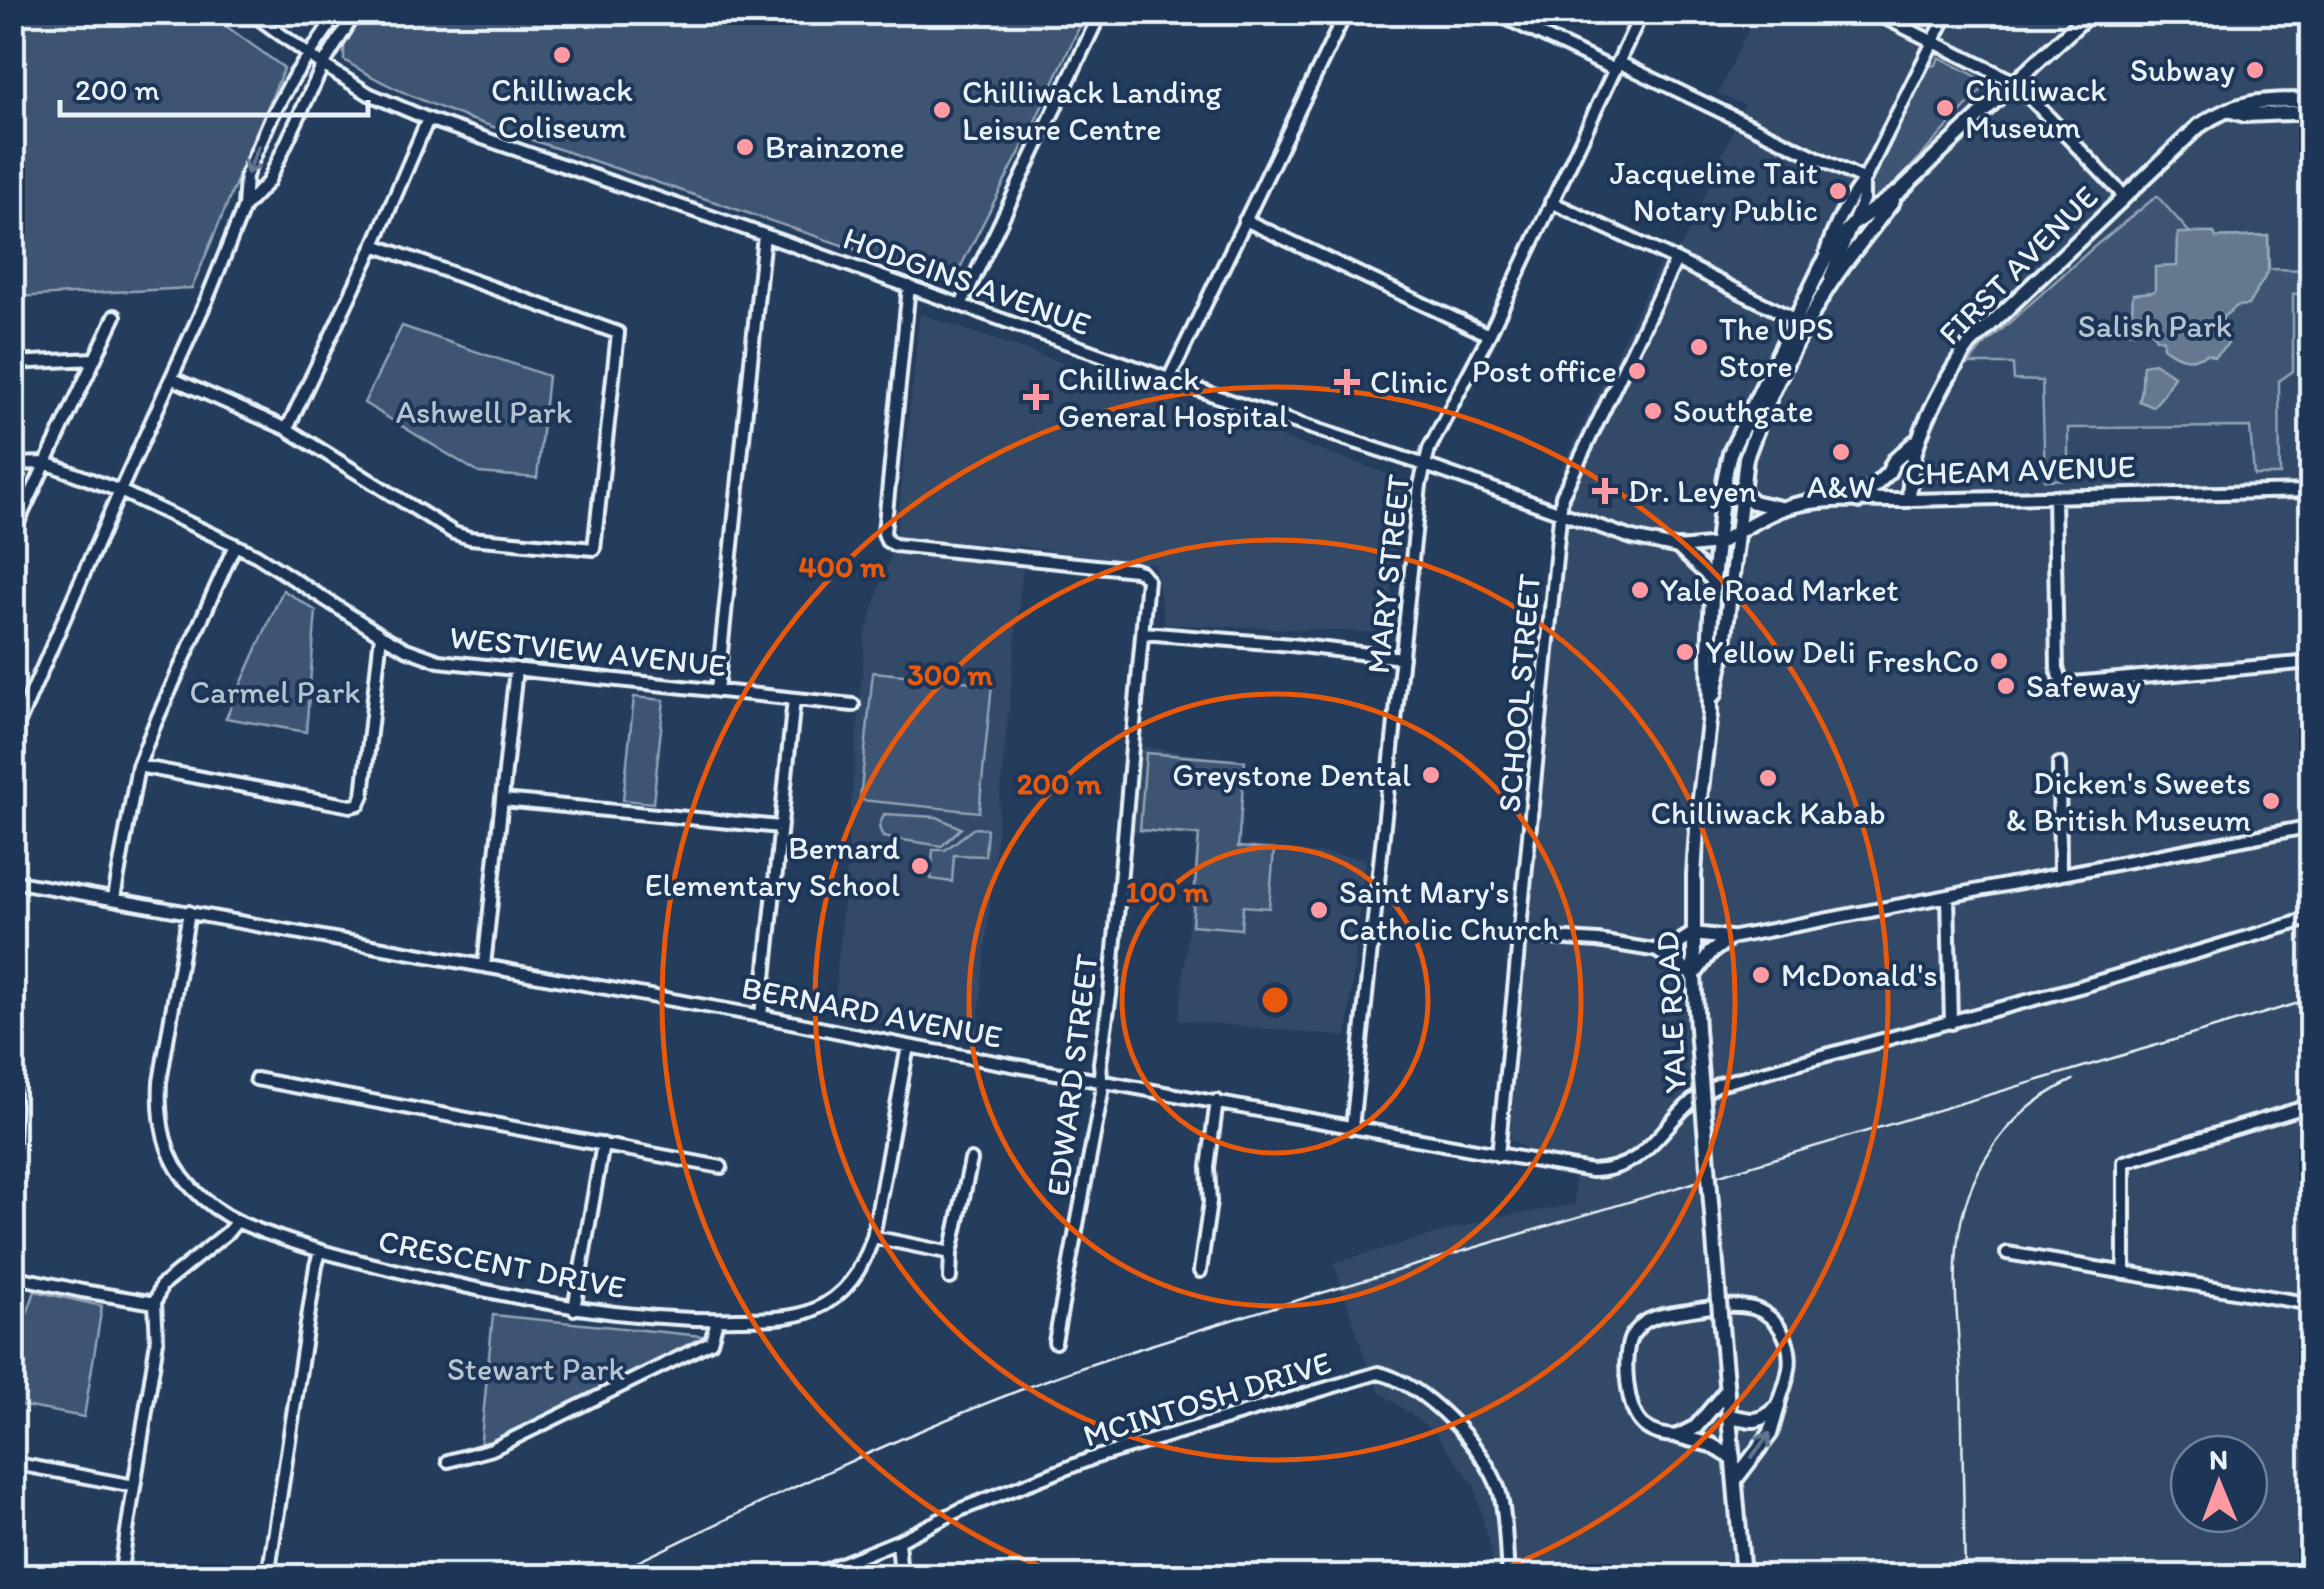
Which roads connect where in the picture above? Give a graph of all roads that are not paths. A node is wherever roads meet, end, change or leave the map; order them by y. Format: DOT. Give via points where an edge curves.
graph roads {
  1 [pos="250,12"];
  2 [pos="339,12"];
  3 [pos="356,12"];
  4 [pos="1101,12"];
  5 [pos="1346,12"];
  6 [pos="1493,12"];
  7 [pos="1642,12"];
  8 [pos="1873,12"];
  9 [pos="1948,12"];
  10 [pos="2091,12"];
  11 [pos="1934,41"];
  12 [pos="308,54"];
  13 [pos="323,65"];
  14 [pos="1616,66"];
  15 [pos="2014,82"];
  16 [pos="2312,100"];
  17 [pos="2228,110"];
  18 [pos="2312,112"];
  19 [pos="428,120"];
  20 [pos="1864,180"];
  21 [pos="1900,191"];
  22 [pos="2125,197"];
  23 [pos="1551,202"];
  24 [pos="244,207"];
  25 [pos="1245,220"];
  26 [pos="1854,223"];
  27 [pos="764,235"];
  28 [pos="374,245"];
  29 [pos="1676,260"];
  30 [pos="1822,265"];
  31 [pos="909,286"];
  32 [pos="1820,300"];
  33 [pos="961,305"];
  34 [pos="115,316"];
  35 [pos="1802,322"];
  36 [pos="1489,335"];
  37 [pos="94,359"];
  38 [pos="12,363"];
  39 [pos="171,378"];
  40 [pos="1168,380"];
  41 [pos="287,430"];
  42 [pos="1917,441"];
  43 [pos="46,463"];
  44 [pos="12,464"];
  45 [pos="1424,465"];
  46 [pos="2312,490"];
  47 [pos="120,491"];
  48 [pos="1741,491"];
  49 [pos="2054,496"];
  50 [pos="1909,500"];
  51 [pos="1858,501"];
  52 [pos="1782,509"];
  53 [pos="1560,514"];
  54 [pos="1737,532"];
  55 [pos="12,534"];
  56 [pos="1718,544"];
  57 [pos="235,546"];
  58 [pos="1678,548"];
  59 [pos="1713,580"];
  60 [pos="1143,633"];
  61 [pos="381,635"];
  62 [pos="1402,658"];
  63 [pos="2312,662"];
  64 [pos="516,669"];
  65 [pos="717,691"];
  66 [pos="794,698"];
  67 [pos="853,705"];
  68 [pos="1710,714"];
  69 [pos="12,746"];
  70 [pos="2059,764"];
  71 [pos="138,766"];
  72 [pos="503,800"];
  73 [pos="2312,826"];
  74 [pos="780,827"];
  75 [pos="2060,874"];
  76 [pos="12,881"];
  77 [pos="1948,896"];
  78 [pos="114,898"];
  79 [pos="188,912"];
  80 [pos="2312,918"];
  81 [pos="1693,934"];
  82 [pos="1521,936"];
  83 [pos="1730,938"];
  84 [pos="1659,951"];
  85 [pos="484,966"];
  86 [pos="1694,975"];
  87 [pos="760,1016"];
  88 [pos="1951,1022"];
  89 [pos="908,1046"];
  90 [pos="256,1080"];
  91 [pos="1101,1080"];
  92 [pos="12,1082"];
  93 [pos="1217,1101"];
  94 [pos="2312,1105"];
  95 [pos="1352,1128"];
  96 [pos="604,1144"];
  97 [pos="12,1145"];
  98 [pos="1498,1155"];
  99 [pos="970,1160"];
  100 [pos="720,1168"];
  101 [pos="237,1221"];
  102 [pos="873,1237"];
  103 [pos="320,1252"];
  104 [pos="951,1253"];
  105 [pos="2008,1253"];
  106 [pos="1200,1271"];
  107 [pos="2124,1273"];
  108 [pos="12,1276"];
  109 [pos="950,1278"];
  110 [pos="155,1303"];
  111 [pos="2312,1304"];
  112 [pos="574,1310"];
  113 [pos="717,1320"];
  114 [pos="1056,1342"];
  115 [pos="1727,1390"];
  116 [pos="1778,1406"];
  117 [pos="1730,1416"];
  118 [pos="1678,1436"];
  119 [pos="1734,1458"];
  120 [pos="448,1461"];
  121 [pos="12,1464"];
  122 [pos="1735,1480"];
  123 [pos="134,1486"];
  124 [pos="898,1541"];
  125 [pos="120,1576"];
  126 [pos="268,1576"];
  127 [pos="811,1576"];
  128 [pos="901,1576"];
  129 [pos="1508,1576"];
  130 [pos="1743,1576"];
  1 -- 12 [label="street, HODGINS AVENUE"];
  2 -- 12 [label="street"];
  3 -- 13 [label="street"];
  4 -- 33 [label="street"];
  5 -- 25 [label="street"];
  6 -- 14 [label="street"];
  7 -- 14 [label="street, MARY STREET"];
  8 -- 11 [label="street"];
  9 -- 11 [label="street"];
  10 -- 15 [label="main road, YALE ROAD"];
  11 -- 15 [label="street"];
  11 -- 20 [label="street"];
  12 -- 13 [label="street, HODGINS AVENUE"];
  12 -- 24 [label="street, one-way" via="246,176"];
  13 -- 19 [label="street, HODGINS AVENUE"];
  13 -- 24 [label="street" via="268,182"];
  14 -- 20 [label="street"];
  14 -- 23 [label="street, MARY STREET"];
  15 -- 21 [label="main road, YALE ROAD"];
  15 -- 22 [label="street"];
  16 -- 17 [label="main road, FIRST AVENUE" via="2256,100"];
  17 -- 18 [label="main road"];
  17 -- 22 [label="main road, FIRST AVENUE" via="2199,126"];
  19 -- 27 [label="street, HODGINS AVENUE"];
  19 -- 28 [label="street"];
  20 -- 26 [label="street"];
  20 -- 30 [label="street" via="1833,230"];
  21 -- 26 [label="main road, YALE ROAD"];
  21 -- 32 [label="main road, YALE ROAD"];
  22 -- 42 [label="main road, FIRST AVENUE" via="1970,344"];
  23 -- 29 [label="street"];
  23 -- 36 [label="street, MARY STREET"];
  24 -- 39 [label="street"];
  25 -- 36 [label="street"];
  25 -- 40 [label="street"];
  26 -- 30 [label="main road, YALE ROAD"];
  26 -- 32 [label="street"];
  27 -- 31 [label="street, HODGINS AVENUE"];
  27 -- 65 [label="street"];
  28 -- 41 [label="street"];
  28 -- 41 [label="street" via="618,333 594,549 454,532"];
  29 -- 35 [label="street"];
  29 -- 53 [label="street, SCHOOL STREET" via="1562,496"];
  30 -- 35 [label="main road, YALE ROAD"];
  31 -- 33 [label="street, HODGINS AVENUE"];
  31 -- 60 [label="street, EDWARD STREET" via="887,541 1135,570 1148,584"];
  32 -- 35 [label="main road, YALE ROAD"];
  33 -- 40 [label="street, HODGINS AVENUE"];
  34 -- 37 [label="street"];
  35 -- 48 [label="main road, YALE ROAD" via="1746,458"];
  35 -- 56 [label="main road, YALE ROAD" via="1730,453"];
  36 -- 45 [label="street, MARY STREET"];
  37 -- 38 [label="street"];
  37 -- 43 [label="street"];
  39 -- 41 [label="street"];
  39 -- 47 [label="street"];
  40 -- 45 [label="street, HODGINS AVENUE"];
  42 -- 50 [label="main road, FIRST AVENUE"];
  42 -- 51 [label="main road"];
  43 -- 44 [label="street"];
  43 -- 47 [label="street, WESTVIEW AVENUE"];
  43 -- 55 [label="street"];
  45 -- 53 [label="street, HODGINS AVENUE"];
  45 -- 62 [label="street, MARY STREET"];
  46 -- 49 [label="street, CHEAM AVENUE"];
  47 -- 57 [label="street, WESTVIEW AVENUE"];
  47 -- 69 [label="street"];
  48 -- 52 [label="main road" via="1753,502"];
  48 -- 54 [label="main road, YALE ROAD"];
  49 -- 50 [label="street, CHEAM AVENUE"];
  49 -- 63 [label="street" via="2061,680"];
  50 -- 51 [label="main road, CHEAM AVENUE"];
  51 -- 52 [label="main road, CHEAM AVENUE"];
  52 -- 54 [label="main road, CHEAM AVENUE"];
  53 -- 58 [label="street, HODGINS AVENUE"];
  53 -- 82 [label="street, SCHOOL STREET"];
  54 -- 56 [label="main road, CHEAM AVENUE"];
  54 -- 68 [label="main road, YALE ROAD"];
  56 -- 58 [label="street, HODGINS AVENUE"];
  56 -- 59 [label="main road, YALE ROAD"];
  57 -- 61 [label="street, WESTVIEW AVENUE"];
  57 -- 71 [label="street"];
  58 -- 59 [label="main road"];
  59 -- 68 [label="main road, YALE ROAD"];
  60 -- 62 [label="street"];
  60 -- 91 [label="street, EDWARD STREET"];
  61 -- 64 [label="street, WESTVIEW AVENUE" via="438,660"];
  61 -- 71 [label="street" via="360,804"];
  62 -- 95 [label="street, MARY STREET"];
  64 -- 65 [label="street, WESTVIEW AVENUE"];
  64 -- 72 [label="street"];
  65 -- 66 [label="street, WESTVIEW AVENUE"];
  66 -- 67 [label="street, WESTVIEW AVENUE"];
  66 -- 74 [label="street"];
  68 -- 81 [label="main road, YALE ROAD"];
  70 -- 75 [label="street"];
  71 -- 78 [label="street"];
  72 -- 74 [label="street"];
  72 -- 85 [label="street"];
  73 -- 75 [label="street"];
  74 -- 87 [label="street"];
  75 -- 77 [label="street"];
  76 -- 78 [label="street, BERNARD AVENUE"];
  77 -- 83 [label="street"];
  77 -- 88 [label="street"];
  78 -- 79 [label="street, BERNARD AVENUE"];
  79 -- 85 [label="street, BERNARD AVENUE"];
  79 -- 101 [label="street, CRESCENT DRIVE" via="160,1082 161,1126 179,1173"];
  80 -- 88 [label="street"];
  81 -- 83 [label="main road"];
  81 -- 84 [label="main road"];
  81 -- 86 [label="main road, YALE ROAD"];
  82 -- 84 [label="street"];
  82 -- 98 [label="street, SCHOOL STREET"];
  83 -- 86 [label="main road"];
  84 -- 86 [label="main road"];
  85 -- 87 [label="street, BERNARD AVENUE"];
  86 -- 115 [label="main road, YALE ROAD, bridge"];
  87 -- 89 [label="street, BERNARD AVENUE"];
  88 -- 98 [label="street, BERNARD AVENUE" via="1719,1084 1695,1098 1646,1151 1613,1169"];
  89 -- 91 [label="street, BERNARD AVENUE"];
  89 -- 102 [label="street, CRESCENT DRIVE"];
  90 -- 96 [label="street"];
  91 -- 93 [label="street, BERNARD AVENUE"];
  91 -- 114 [label="street, EDWARD STREET"];
  92 -- 97 [label="street"];
  93 -- 95 [label="street, BERNARD AVENUE"];
  93 -- 106 [label="street"];
  94 -- 107 [label="street" via="2124,1162"];
  95 -- 98 [label="street, BERNARD AVENUE"];
  96 -- 100 [label="street"];
  96 -- 112 [label="street"];
  99 -- 104 [label="street"];
  101 -- 103 [label="street, CRESCENT DRIVE"];
  101 -- 110 [label="street" via="160,1286"];
  102 -- 104 [label="street"];
  102 -- 113 [label="street, CRESCENT DRIVE" via="848,1286 814,1310 786,1318"];
  103 -- 112 [label="street, CRESCENT DRIVE"];
  103 -- 126 [label="street"];
  104 -- 109 [label="street"];
  105 -- 107 [label="street"];
  107 -- 111 [label="street"];
  108 -- 110 [label="street"];
  110 -- 123 [label="street" via="157,1341"];
  112 -- 113 [label="street, CRESCENT DRIVE"];
  113 -- 120 [label="street" via="712,1342 492,1449"];
  115 -- 117 [label="main road, YALE ROAD"];
  115 -- 118 [label="main road" via="1696,1427"];
  116 -- 117 [label="main road" via="1752,1421"];
  116 -- 118 [label="street" via="1790,1350 1770,1317 1753,1308 1726,1307 1662,1316 1632,1336 1630,1405 1642,1424"];
  122 -- 116 [label="main road, one-way" via="1770,1434"];
  117 -- 119 [label="main road, YALE ROAD"];
  118 -- 119 [label="main road"];
  119 -- 122 [label="main road, YALE ROAD"];
  121 -- 123 [label="street"];
  122 -- 130 [label="main road, YALE ROAD"];
  123 -- 125 [label="street"];
  124 -- 127 [label="street, MCINTOSH DRIVE"];
  124 -- 128 [label="street"];
  124 -- 129 [label="street, MCINTOSH DRIVE" via="1093,1458 1378,1373 1426,1399 1478,1448 1500,1492"];
}
